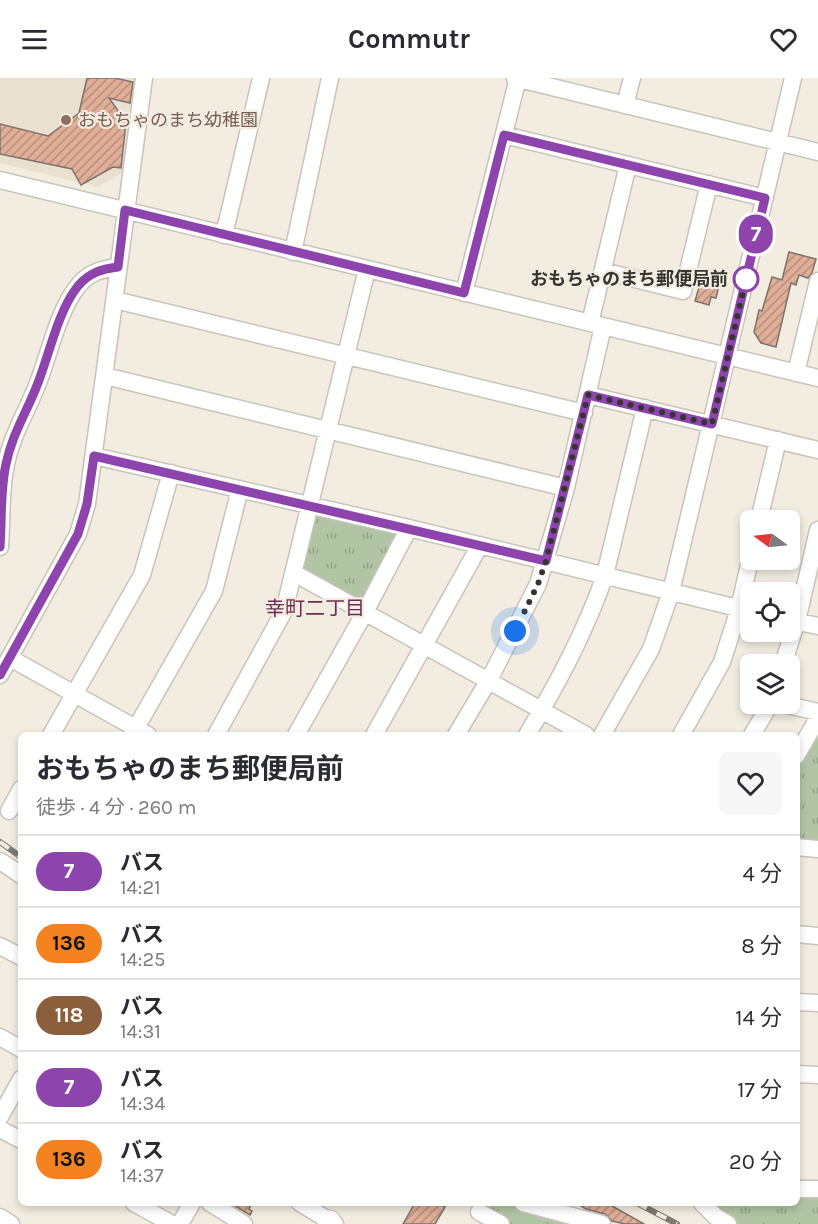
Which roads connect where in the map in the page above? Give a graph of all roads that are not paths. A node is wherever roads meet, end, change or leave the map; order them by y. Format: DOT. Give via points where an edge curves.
graph roads {
  1 [pos="144,78"];
  2 [pos="261,78"];
  3 [pos="330,78"];
  4 [pos="517,78"];
  5 [pos="632,78"];
  6 [pos="793,78"];
  7 [pos="625,105"];
  8 [pos="504,135"];
  9 [pos="778,142"];
  10 [pos="818,152"];
  11 [pos="628,165"];
  12 [pos="0,180"];
  13 [pos="709,184"];
  14 [pos="765,198"];
  15 [pos="125,210"];
  16 [pos="224,235"];
  17 [pos="292,252"];
  18 [pos="118,267"];
  19 [pos="367,269"];
  20 [pos="603,271"];
  21 [pos="818,281"];
  22 [pos="464,293"];
  23 [pos="115,300"];
  24 [pos="597,325"];
  25 [pos="346,356"];
  26 [pos="728,356"];
  27 [pos="796,373"];
  28 [pos="105,376"];
  29 [pos="818,378"];
  30 [pos="588,395"];
  31 [pos="645,408"];
  32 [pos="584,413"];
  33 [pos="712,424"];
  34 [pos="328,429"];
  35 [pos="778,440"];
  36 [pos="818,450"];
  37 [pos="94,456"];
  38 [pos="171,472"];
  39 [pos="566,488"];
  40 [pos="240,489"];
  41 [pos="310,505"];
  42 [pos="761,510"];
  43 [pos="409,528"];
  44 [pos="818,530"];
  45 [pos="480,545"];
  46 [pos="0,547"];
  47 [pos="546,561"];
  48 [pos="294,573"];
  49 [pos="605,575"];
  50 [pos="671,592"];
  51 [pos="800,595"];
  52 [pos="740,609"];
  53 [pos="365,612"];
  54 [pos="740,619"];
  55 [pos="800,622"];
  56 [pos="818,626"];
  57 [pos="425,645"];
  58 [pos="10,658"];
  59 [pos="0,675"];
  60 [pos="489,680"];
  61 [pos="74,694"];
  62 [pos="800,708"];
  63 [pos="542,710"];
  64 [pos="818,712"];
  65 [pos="764,714"];
  66 [pos="818,718"];
  67 [pos="53,732"];
  68 [pos="136,732"];
  69 [pos="139,732"];
  70 [pos="218,732"];
  71 [pos="298,732"];
  72 [pos="376,732"];
  73 [pos="458,732"];
  74 [pos="529,732"];
  75 [pos="581,732"];
  76 [pos="604,732"];
  77 [pos="683,732"];
  78 [pos="754,732"];
  79 [pos="800,749"];
  80 [pos="18,795"];
  81 [pos="10,811"];
  82 [pos="800,847"];
  83 [pos="818,849"];
  84 [pos="0,861"];
  85 [pos="18,874"];
  86 [pos="800,934"];
  87 [pos="818,936"];
  88 [pos="0,946"];
  89 [pos="18,955"];
  90 [pos="800,1002"];
  91 [pos="818,1003"];
  92 [pos="0,1037"];
  93 [pos="18,1046"];
  94 [pos="800,1074"];
  95 [pos="818,1075"];
  96 [pos="18,1084"];
  97 [pos="0,1117"];
  98 [pos="0,1129"];
  99 [pos="18,1138"];
  100 [pos="800,1189"];
  101 [pos="818,1189"];
  102 [pos="139,1206"];
  103 [pos="190,1206"];
  104 [pos="215,1206"];
  105 [pos="305,1206"];
  106 [pos="534,1206"];
  107 [pos="705,1206"];
  108 [pos="478,1213"];
  109 [pos="0,1217"];
  110 [pos="331,1223"];
  111 [pos="11,1224"];
  112 [pos="172,1224"];
  113 [pos="180,1224"];
  114 [pos="244,1224"];
  115 [pos="501,1224"];
  116 [pos="602,1224"];
  117 [pos="728,1224"];
  1 -- 15 [label="street"];
  2 -- 16 [label="street"];
  3 -- 17 [label="street"];
  4 -- 7 [label="street"];
  4 -- 8 [label="street"];
  5 -- 7 [label="street"];
  6 -- 9 [label="street"];
  7 -- 9 [label="street"];
  8 -- 11 [label="street"];
  8 -- 22 [label="street"];
  9 -- 10 [label="street"];
  9 -- 14 [label="street"];
  11 -- 13 [label="street"];
  11 -- 20 [label="street"];
  12 -- 15 [label="street"];
  13 -- 14 [label="street"];
  13 -- 20 [label="street" via="683,291"];
  14 -- 26 [label="street"];
  15 -- 16 [label="street"];
  15 -- 18 [label="street"];
  16 -- 17 [label="street"];
  17 -- 19 [label="street"];
  18 -- 23 [label="street"];
  18 -- 46 [label="street" via="88,276 76,287 63,312 36,388 14,433 5,467"];
  19 -- 22 [label="street"];
  19 -- 25 [label="street"];
  20 -- 24 [label="street"];
  21 -- 27 [label="street"];
  22 -- 24 [label="street"];
  23 -- 25 [label="street"];
  23 -- 28 [label="street"];
  24 -- 26 [label="street"];
  24 -- 30 [label="street"];
  25 -- 32 [label="street"];
  25 -- 34 [label="street"];
  26 -- 27 [label="street"];
  26 -- 33 [label="street"];
  27 -- 29 [label="street"];
  28 -- 34 [label="street"];
  28 -- 37 [label="street"];
  30 -- 31 [label="street"];
  30 -- 32 [label="street"];
  31 -- 33 [label="street"];
  31 -- 49 [label="street"];
  32 -- 39 [label="street"];
  33 -- 35 [label="street"];
  33 -- 50 [label="street"];
  34 -- 39 [label="street"];
  34 -- 41 [label="street"];
  35 -- 36 [label="street"];
  35 -- 42 [label="street"];
  37 -- 38 [label="street"];
  37 -- 58 [label="street" via="78,534"];
  38 -- 40 [label="street"];
  38 -- 61 [label="street" via="142,575"];
  39 -- 47 [label="street"];
  40 -- 41 [label="street"];
  40 -- 69 [label="street" via="214,591"];
  41 -- 43 [label="street"];
  41 -- 48 [label="street"];
  43 -- 45 [label="street"];
  43 -- 53 [label="street"];
  44 -- 51 [label="street"];
  45 -- 47 [label="street"];
  45 -- 57 [label="street"];
  47 -- 49 [label="street"];
  47 -- 60 [label="street" via="524,614"];
  48 -- 53 [label="street"];
  48 -- 70 [label="street" via="284,611"];
  49 -- 50 [label="street"];
  49 -- 63 [label="street"];
  50 -- 52 [label="street"];
  50 -- 76 [label="street" via="651,649"];
  53 -- 57 [label="street"];
  53 -- 71 [label="street"];
  54 -- 77 [label="street" via="722,662"];
  55 -- 56 [label="street"];
  57 -- 60 [label="street"];
  57 -- 72 [label="street"];
  58 -- 59 [label="street"];
  58 -- 61 [label="street"];
  60 -- 63 [label="street"];
  60 -- 73 [label="street"];
  61 -- 67 [label="street"];
  61 -- 68 [label="street"];
  62 -- 64 [label="street"];
  63 -- 74 [label="street"];
  63 -- 75 [label="street"];
  65 -- 78 [label="street"];
  66 -- 79 [label="street"];
  80 -- 81 [label="street"];
  82 -- 83 [label="street"];
  84 -- 85 [label="street"];
  86 -- 87 [label="street"];
  88 -- 89 [label="street"];
  90 -- 91 [label="street"];
  92 -- 93 [label="street"];
  94 -- 95 [label="street"];
  96 -- 97 [label="street"];
  98 -- 99 [label="street"];
  100 -- 101 [label="street"];
  102 -- 112 [label="street"];
  103 -- 113 [label="street"];
  104 -- 114 [label="street"];
  105 -- 110 [label="street"];
  106 -- 116 [label="street"];
  107 -- 117 [label="street"];
  108 -- 115 [label="street"];
  109 -- 111 [label="street"];
}
